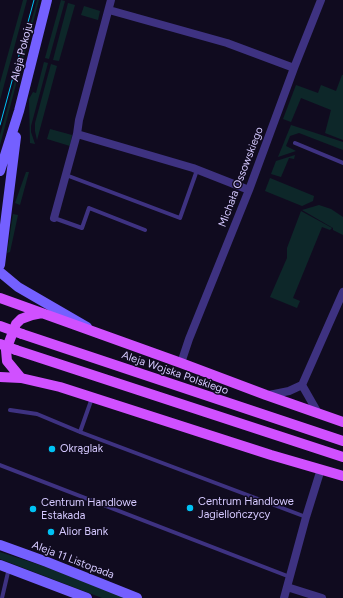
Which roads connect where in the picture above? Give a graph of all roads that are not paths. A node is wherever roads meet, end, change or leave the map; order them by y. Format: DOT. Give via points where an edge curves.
graph roads {
  1 [pos="47,0"];
  2 [pos="112,0"];
  3 [pos="321,0"];
  4 [pos="109,10"];
  5 [pos="294,68"];
  6 [pos="19,111"];
  7 [pos="78,134"];
  8 [pos="295,143"];
  9 [pos="343,163"];
  10 [pos="0,171"];
  11 [pos="196,173"];
  12 [pos="66,176"];
  13 [pos="249,190"];
  14 [pos="54,218"];
  15 [pos="145,230"];
  16 [pos="0,265"];
  17 [pos="0,272"];
  18 [pos="343,292"];
  19 [pos="0,298"];
  20 [pos="42,313"];
  21 [pos="0,326"];
  22 [pos="94,331"];
  23 [pos="0,344"];
  24 [pos="181,362"];
  25 [pos="0,377"];
  26 [pos="21,378"];
  27 [pos="302,385"];
  28 [pos="266,395"];
  29 [pos="93,396"];
  30 [pos="10,410"];
  31 [pos="318,413"];
  32 [pos="343,422"];
  33 [pos="80,432"];
  34 [pos="343,441"];
  35 [pos="343,457"];
  36 [pos="0,465"];
  37 [pos="321,469"];
  38 [pos="343,476"];
  39 [pos="306,517"];
  40 [pos="0,545"];
  41 [pos="5,566"];
  42 [pos="290,577"];
  43 [pos="288,587"];
  44 [pos="2,598"];
  45 [pos="87,598"];
  46 [pos="137,598"];
  47 [pos="284,598"];
  48 [pos="322,598"];
  1 -- 6 [label="street, Aleja Pokoju"];
  2 -- 4 [label="street"];
  3 -- 5 [label="street, Michała Ossowskiego"];
  4 -- 5 [label="street" via="227,43"];
  4 -- 7 [label="street" via="79,120"];
  5 -- 13 [label="street, Michała Ossowskiego"];
  6 -- 10 [label="street, Aleja Pokoju"];
  6 -- 16 [label="street, Aleja Pokoju"];
  7 -- 12 [label="street"];
  7 -- 13 [label="street" via="193,168"];
  8 -- 9 [label="lane"];
  11 -- 12 [label="lane" via="180,218"];
  12 -- 14 [label="street"];
  13 -- 24 [label="street, Michała Ossowskiego"];
  14 -- 15 [label="lane" via="82,228 89,208"];
  17 -- 22 [label="street" via="18,287"];
  18 -- 27 [label="street"];
  19 -- 20 [label="main road, Aleja Wojska Polskiego"];
  20 -- 22 [label="main road, Aleja Wojska Polskiego"];
  20 -- 26 [label="main road" via="21,319 16,324 6,350 7,362"];
  21 -- 34 [label="main road, Aleja Wojska Polskiego, bridge"];
  22 -- 24 [label="main road, Aleja Wojska Polskiego"];
  23 -- 35 [label="main road, bridge"];
  24 -- 28 [label="main road, Aleja Wojska Polskiego"];
  25 -- 26 [label="main road"];
  26 -- 29 [label="main road"];
  27 -- 28 [label="street" via="279,394"];
  27 -- 31 [label="street"];
  28 -- 31 [label="main road, Aleja Wojska Polskiego"];
  29 -- 33 [label="lane"];
  29 -- 37 [label="main road"];
  30 -- 33 [label="lane" via="37,414"];
  31 -- 32 [label="main road, Aleja Wojska Polskiego"];
  33 -- 39 [label="lane"];
  36 -- 42 [label="lane"];
  37 -- 38 [label="main road"];
  37 -- 39 [label="street"];
  39 -- 42 [label="street"];
  40 -- 46 [label="street, Aleja 11 Listopada"];
  41 -- 44 [label="lane"];
  41 -- 45 [label="street"];
  42 -- 43 [label="street"];
  43 -- 47 [label="street"];
  43 -- 48 [label="street"];
}
